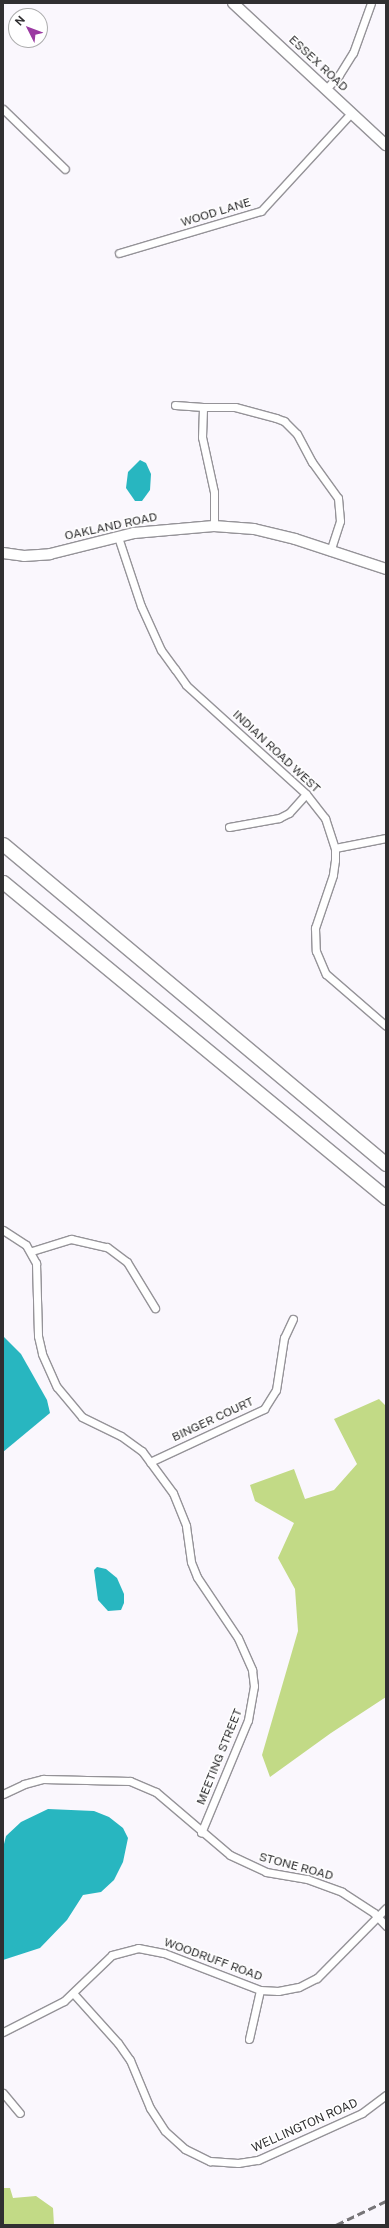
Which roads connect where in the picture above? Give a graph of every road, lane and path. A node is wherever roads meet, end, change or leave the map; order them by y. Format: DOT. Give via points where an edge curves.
graph roads {
  1 [pos="233,3"];
  2 [pos="371,3"];
  3 [pos="326,89"];
  4 [pos="3,109"];
  5 [pos="351,113"];
  6 [pos="386,145"];
  7 [pos="65,169"];
  8 [pos="119,253"];
  9 [pos="175,405"];
  10 [pos="203,407"];
  11 [pos="214,526"];
  12 [pos="118,537"];
  13 [pos="330,551"];
  14 [pos="3,553"];
  15 [pos="386,569"];
  16 [pos="306,794"];
  17 [pos="229,827"];
  18 [pos="386,838"];
  19 [pos="3,844"];
  20 [pos="335,848"];
  21 [pos="3,882"];
  22 [pos="386,1026"];
  23 [pos="386,1164"];
  24 [pos="386,1198"];
  25 [pos="3,1230"];
  26 [pos="32,1251"];
  27 [pos="155,1308"];
  28 [pos="292,1319"];
  29 [pos="150,1462"];
  30 [pos="3,1794"];
  31 [pos="201,1833"];
  32 [pos="386,1908"];
  33 [pos="377,1917"];
  34 [pos="386,1926"];
  35 [pos="260,1990"];
  36 [pos="73,1993"];
  37 [pos="3,2032"];
  38 [pos="249,2039"];
  39 [pos="3,2093"];
  40 [pos="386,2095"];
  41 [pos="20,2114"];
  1 -- 3 [label="street, ESSEX ROAD"];
  2 -- 3 [label="street" via="353,53"];
  3 -- 5 [label="street, ESSEX ROAD"];
  4 -- 7 [label="street"];
  5 -- 6 [label="street, ESSEX ROAD"];
  5 -- 8 [label="street, WOOD LANE" via="261,211"];
  9 -- 10 [label="street"];
  10 -- 11 [label="street" via="202,436 214,492"];
  10 -- 13 [label="street" via="235,408 276,418 291,427 338,498 340,522"];
  11 -- 12 [label="street, OAKLAND ROAD" via="158,529"];
  11 -- 13 [label="street, OAKLAND ROAD" via="274,533"];
  12 -- 14 [label="street, OAKLAND ROAD" via="50,554 24,556"];
  12 -- 16 [label="street, INDIAN ROAD WEST" via="141,606 161,650 186,685"];
  13 -- 15 [label="street, OAKLAND ROAD"];
  16 -- 17 [label="street" via="289,813 279,818"];
  16 -- 20 [label="street, INDIAN ROAD WEST" via="325,818"];
  18 -- 20 [label="street"];
  19 -- 23 [label="highway"];
  20 -- 22 [label="street, INDIAN ROAD WEST" via="333,875 315,928 316,951 326,974"];
  21 -- 24 [label="highway"];
  25 -- 26 [label="street" via="16,1236"];
  26 -- 27 [label="street" via="72,1239 107,1247 127,1262"];
  26 -- 29 [label="street, MEETING STREET" via="36,1263 38,1336 44,1360 57,1387 82,1417 132,1443"];
  28 -- 29 [label="street, BINGER COURT" via="284,1338 276,1390 264,1409"];
  29 -- 31 [label="street, MEETING STREET" via="180,1509 197,1577 238,1638 252,1670 254,1686 248,1720"];
  30 -- 31 [label="street, STONE ROAD" via="42,1779 130,1781 156,1792"];
  31 -- 33 [label="street, STONE ROAD" via="248,1865 266,1872 325,1885 359,1902"];
  32 -- 33 [label="street, WOODRUFF ROAD"];
  33 -- 34 [label="street, STONE ROAD"];
  33 -- 35 [label="street, WOODRUFF ROAD" via="317,1978 289,1990"];
  35 -- 36 [label="street, WOODRUFF ROAD" via="164,1953 138,1948 112,1955"];
  35 -- 38 [label="street"];
  36 -- 37 [label="street, WOODRUFF ROAD" via="52,2009"];
  36 -- 40 [label="street, WELLINGTON ROAD" via="130,2060 150,2108 165,2131 185,2149 210,2161 238,2163 258,2160 362,2113"];
  39 -- 41 [label="street"];
}
